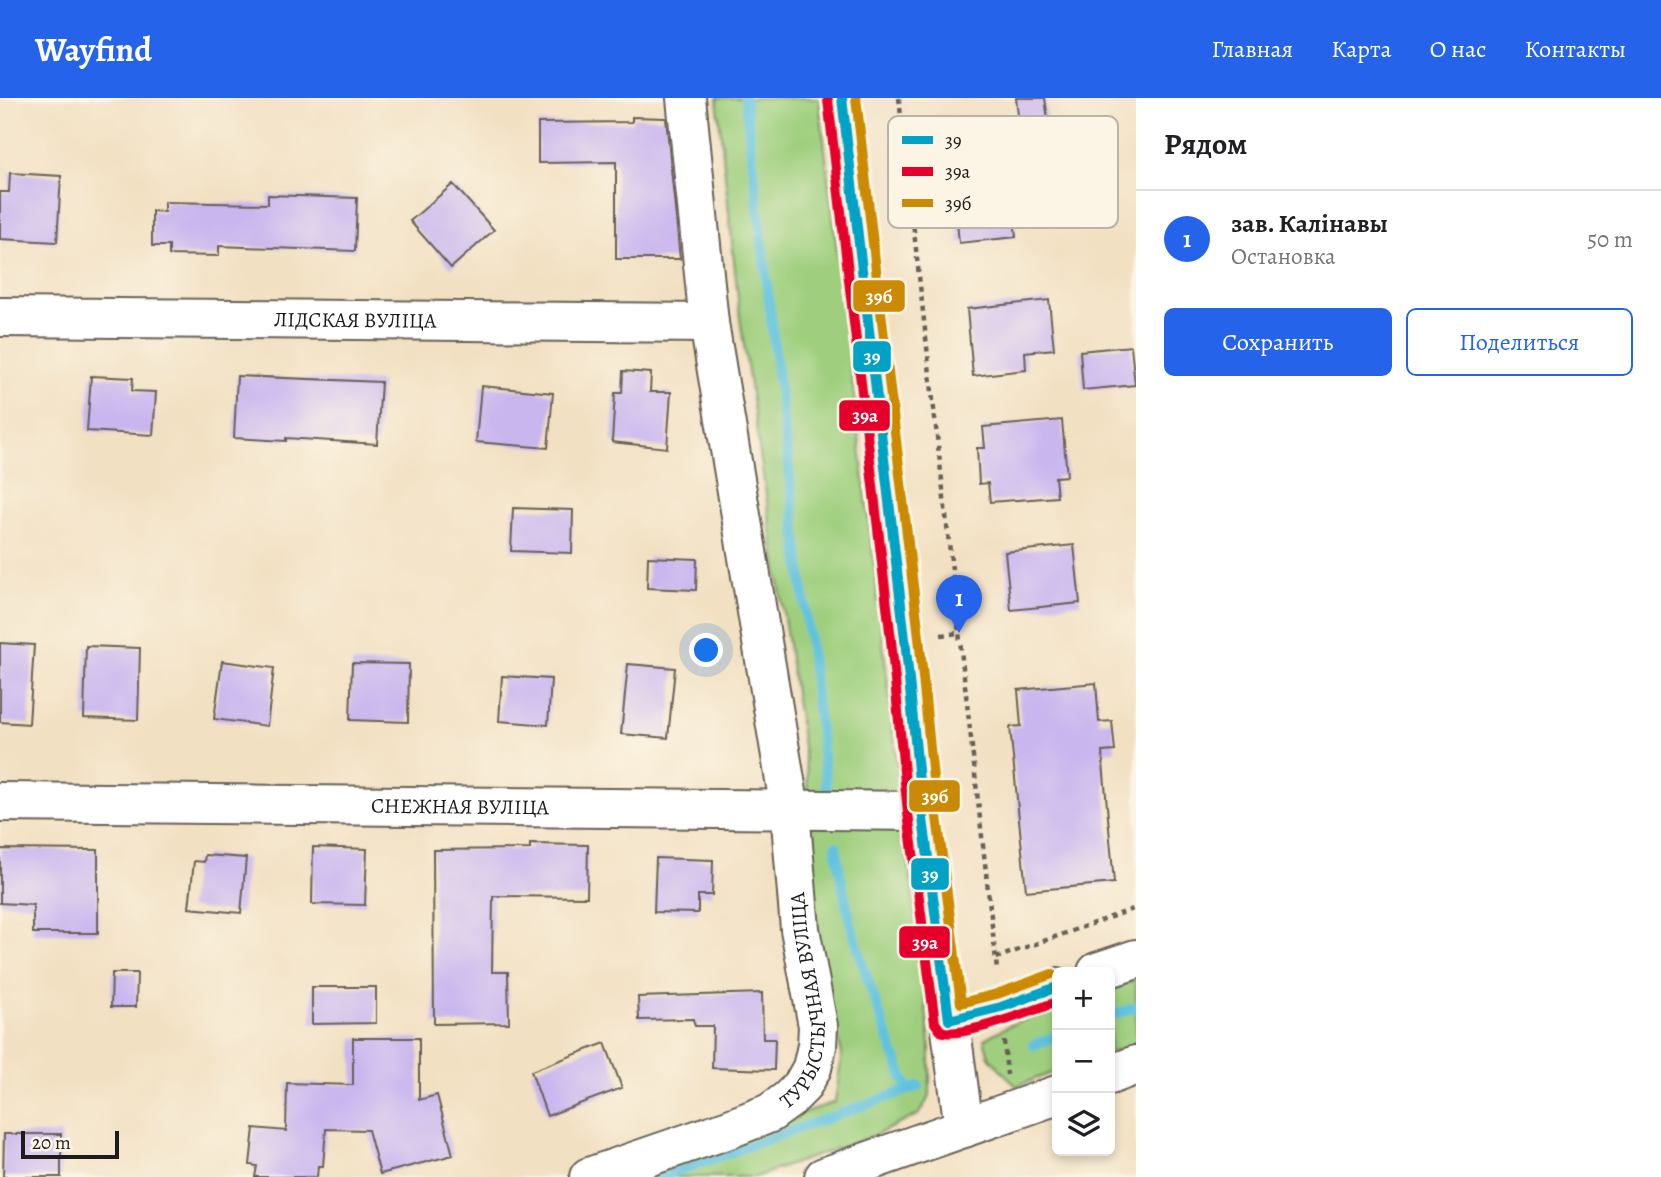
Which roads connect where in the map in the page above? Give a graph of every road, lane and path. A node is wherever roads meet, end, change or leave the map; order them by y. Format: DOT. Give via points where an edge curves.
graph roads {
  1 [pos="686,98"];
  2 [pos="842,98"];
  3 [pos="898,98"];
  4 [pos="900,116"];
  5 [pos="913,228"];
  6 [pos="0,317"];
  7 [pos="709,323"];
  8 [pos="0,802"];
  9 [pos="790,810"];
  10 [pos="922,811"];
  11 [pos="1136,908"];
  12 [pos="996,958"];
  13 [pos="1136,958"];
  14 [pos="1111,967"];
  15 [pos="1052,988"];
  16 [pos="1001,1007"];
  17 [pos="949,1020"];
  18 [pos="1136,1065"];
  19 [pos="1115,1073"];
  20 [pos="1052,1097"];
  21 [pos="1011,1112"];
  22 [pos="964,1128"];
  23 [pos="589,1177"];
  24 [pos="824,1177"];
  1 -- 7 [label="street, ТУРЫСТЫЧНАЯ ВУЛІЦА"];
  2 -- 10 [label="street"];
  3 -- 4 [label="path"];
  5 -- 12 [label="path"];
  6 -- 7 [label="street, ЛІДСКАЯ ВУЛІЦА"];
  7 -- 9 [label="street, ТУРЫСТЫЧНАЯ ВУЛІЦА"];
  8 -- 9 [label="street, СНЕЖНАЯ ВУЛІЦА"];
  9 -- 10 [label="street, СНЕЖНАЯ ВУЛІЦА"];
  9 -- 23 [label="street, ТУРЫСТЫЧНАЯ ВУЛІЦА" via="800,929 818,1026 812,1068 802,1086 770,1113"];
  10 -- 17 [label="street"];
  11 -- 12 [label="path"];
  12 -- 16 [label="path"];
  13 -- 14 [label="street"];
  15 -- 16 [label="street"];
  16 -- 17 [label="street"];
  16 -- 21 [label="path"];
  17 -- 22 [label="street"];
  18 -- 19 [label="street"];
  20 -- 21 [label="street"];
  21 -- 22 [label="street"];
  22 -- 24 [label="street"];
}
